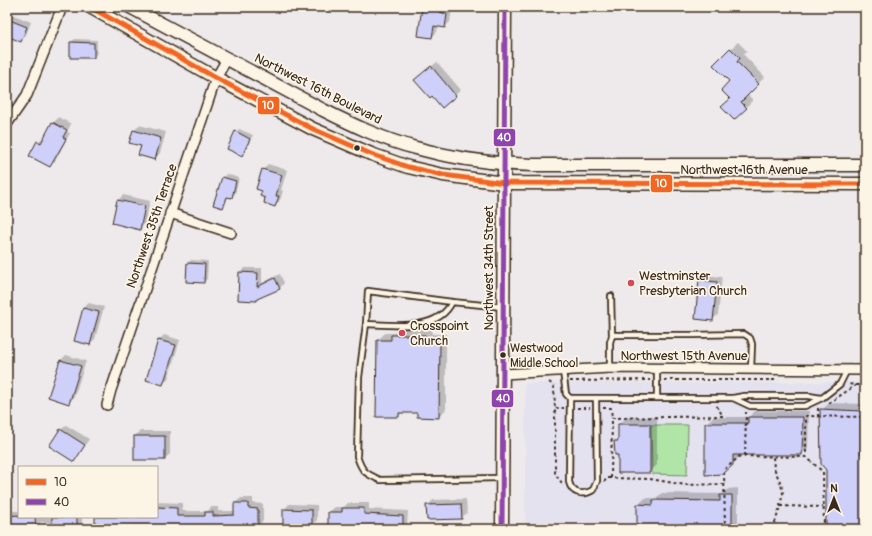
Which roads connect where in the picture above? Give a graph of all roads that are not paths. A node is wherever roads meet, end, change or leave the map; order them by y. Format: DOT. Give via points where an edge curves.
graph roads {
  1 [pos="62,7"];
  2 [pos="90,7"];
  3 [pos="130,7"];
  4 [pos="505,7"];
  5 [pos="227,59"];
  6 [pos="216,78"];
  7 [pos="7,124"];
  8 [pos="504,164"];
  9 [pos="865,165"];
  10 [pos="742,166"];
  11 [pos="504,183"];
  12 [pos="743,184"];
  13 [pos="865,184"];
  14 [pos="170,213"];
  15 [pos="231,233"];
  16 [pos="611,296"];
  17 [pos="452,302"];
  18 [pos="503,307"];
  19 [pos="366,324"];
  20 [pos="612,336"];
  21 [pos="610,368"];
  22 [pos="657,369"];
  23 [pos="751,369"];
  24 [pos="848,370"];
  25 [pos="865,370"];
  26 [pos="563,371"];
  27 [pos="503,374"];
  28 [pos="570,398"];
  29 [pos="596,398"];
  30 [pos="657,398"];
  31 [pos="733,398"];
  32 [pos="822,398"];
  33 [pos="107,405"];
  34 [pos="503,478"];
  35 [pos="502,529"];
  1 -- 7 [label="street" via="27,95"];
  2 -- 6 [label="main road"];
  3 -- 5 [label="main road, Northwest 16th Boulevard"];
  4 -- 8 [label="main road, Northwest 34th Street"];
  5 -- 6 [label="street, Northwest 35th Terrace"];
  5 -- 8 [label="main road, Northwest 16th Boulevard" via="323,110 383,137 448,156"];
  6 -- 11 [label="main road" via="313,129 371,154 408,167 443,175"];
  6 -- 14 [label="street, Northwest 35th Terrace"];
  8 -- 10 [label="main road, Northwest 16th Avenue"];
  8 -- 11 [label="main road, Northwest 34th Street"];
  9 -- 10 [label="main road, Northwest 16th Avenue"];
  10 -- 12 [label="main road"];
  11 -- 12 [label="main road, Northwest 16th Avenue"];
  11 -- 18 [label="main road, Northwest 34th Street"];
  12 -- 13 [label="main road, Northwest 16th Avenue"];
  14 -- 15 [label="street"];
  14 -- 33 [label="street, Northwest 35th Terrace"];
  16 -- 20 [label="lane"];
  17 -- 18 [label="lane"];
  17 -- 19 [label="lane" via="448,309 429,322 416,325"];
  17 -- 19 [label="lane" via="368,291"];
  18 -- 27 [label="main road, Northwest 34th Street"];
  19 -- 34 [label="lane" via="359,377 357,456 361,468 380,480"];
  20 -- 21 [label="lane"];
  20 -- 23 [label="lane" via="744,334 750,338 752,344"];
  21 -- 22 [label="street, Northwest 15th Avenue"];
  21 -- 26 [label="street, Northwest 15th Avenue"];
  22 -- 23 [label="street, Northwest 15th Avenue"];
  22 -- 30 [label="lane"];
  23 -- 24 [label="street, Northwest 15th Avenue"];
  24 -- 25 [label="street, Northwest 15th Avenue"];
  24 -- 32 [label="lane" via="841,382"];
  26 -- 27 [label="street, Northwest 15th Avenue"];
  26 -- 28 [label="lane" via="566,394"];
  27 -- 34 [label="main road, Northwest 34th Street"];
  28 -- 29 [label="lane"];
  28 -- 29 [label="lane" via="570,487 584,494 593,490 597,481"];
  29 -- 30 [label="lane"];
  30 -- 31 [label="lane"];
  31 -- 32 [label="lane"];
  31 -- 32 [label="lane" via="750,406 805,406"];
  34 -- 35 [label="main road, Northwest 34th Street"];
}
